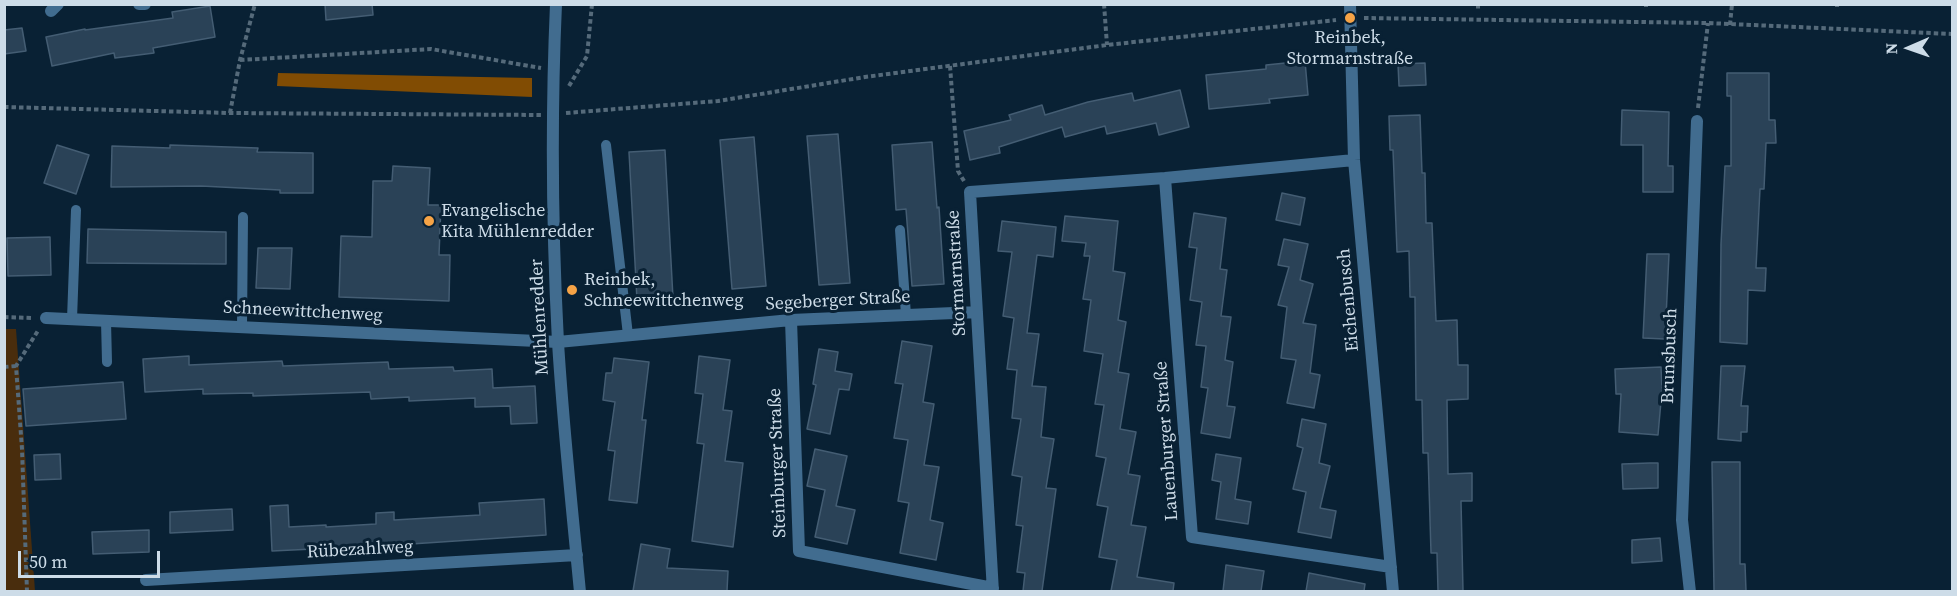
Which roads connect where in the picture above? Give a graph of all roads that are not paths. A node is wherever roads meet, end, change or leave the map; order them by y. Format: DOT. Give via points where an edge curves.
graph roads {
  1 [pos="139,4"];
  2 [pos="145,4"];
  3 [pos="556,4"];
  4 [pos="1350,4"];
  5 [pos="1696,121"];
  6 [pos="606,145"];
  7 [pos="1354,160"];
  8 [pos="1165,178"];
  9 [pos="76,210"];
  10 [pos="243,217"];
  11 [pos="900,230"];
  12 [pos="977,312"];
  13 [pos="906,315"];
  14 [pos="46,318"];
  15 [pos="72,319"];
  16 [pos="790,320"];
  17 [pos="106,321"];
  18 [pos="242,327"];
  19 [pos="628,335"];
  20 [pos="558,342"];
  21 [pos="107,362"];
  22 [pos="576,555"];
  23 [pos="1391,567"];
  24 [pos="146,580"];
  25 [pos="993,590"];
  26 [pos="580,591"];
  27 [pos="1393,591"];
  28 [pos="1690,591"];
  1 -- 2 [label="street"];
  3 -- 20 [label="street, Mühlenredder" via="552,115"];
  4 -- 7 [label="street, Eichenbusch"];
  5 -- 28 [label="street, Brunsbusch" via="1683,520"];
  6 -- 19 [label="lane"];
  7 -- 8 [label="street, Stormarnstraße"];
  7 -- 23 [label="street, Eichenbusch"];
  8 -- 12 [label="street, Stormarnstraße" via="970,192"];
  8 -- 23 [label="street, Lauenburger Straße" via="1192,537"];
  9 -- 15 [label="lane"];
  10 -- 18 [label="lane"];
  11 -- 13 [label="lane"];
  12 -- 13 [label="street, Segeberger Straße"];
  12 -- 25 [label="street, Stormarnstraße"];
  13 -- 16 [label="street, Segeberger Straße"];
  14 -- 15 [label="street, Schneewittchenweg"];
  15 -- 17 [label="street, Schneewittchenweg"];
  16 -- 19 [label="street, Segeberger Straße"];
  16 -- 25 [label="street, Steinburger Straße" via="799,551"];
  17 -- 18 [label="street, Schneewittchenweg"];
  17 -- 21 [label="lane"];
  18 -- 20 [label="street, Schneewittchenweg"];
  19 -- 20 [label="street, Segeberger Straße"];
  20 -- 22 [label="street, Mühlenredder"];
  22 -- 24 [label="street, Rübezahlweg"];
  22 -- 26 [label="street, Mühlenredder"];
  23 -- 27 [label="street, Eichenbusch"];
}
